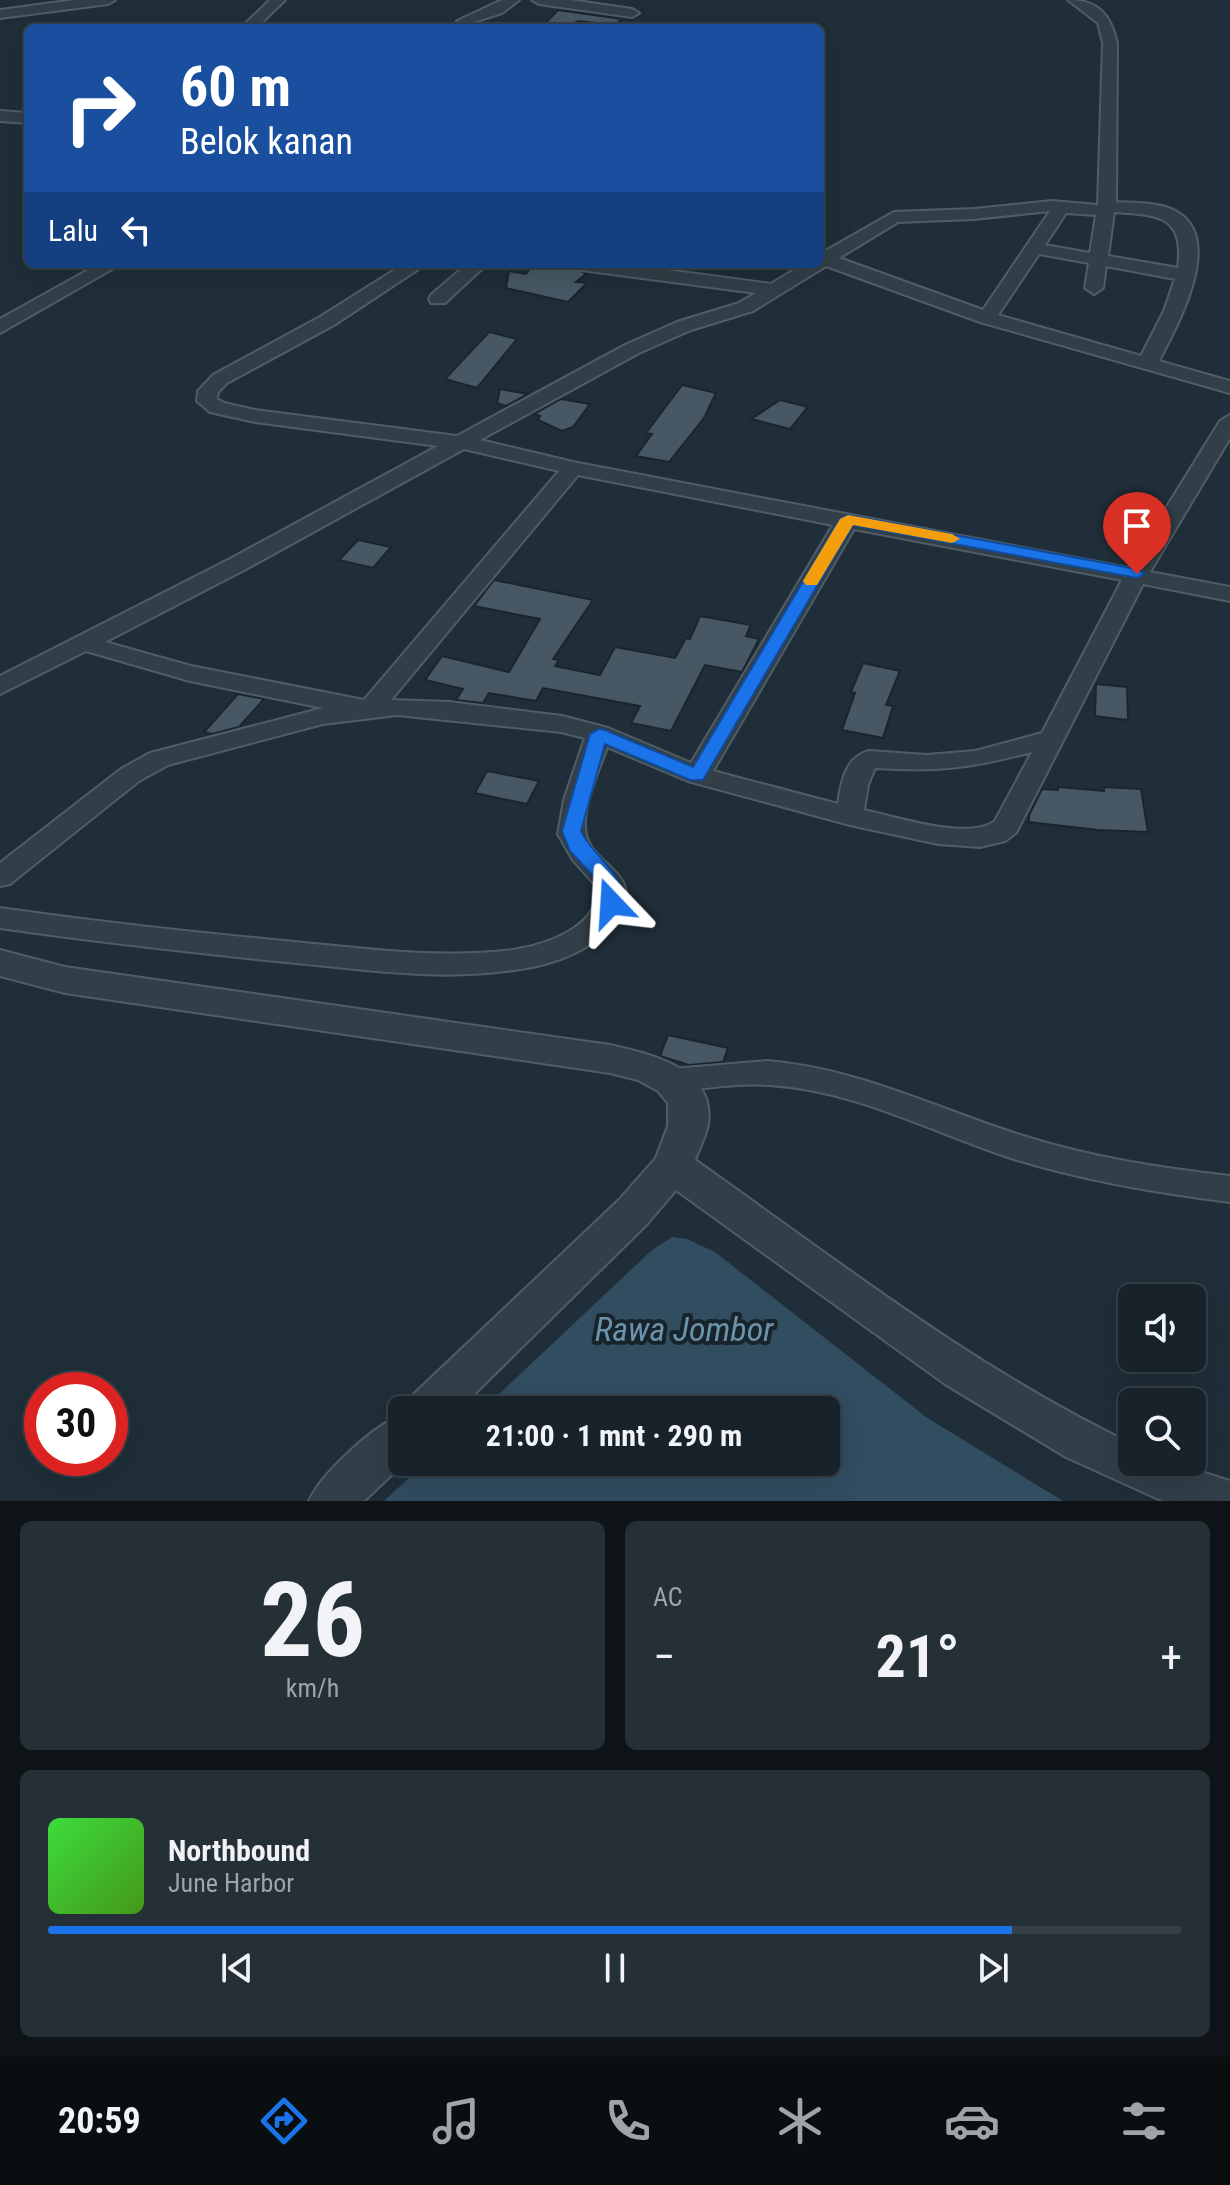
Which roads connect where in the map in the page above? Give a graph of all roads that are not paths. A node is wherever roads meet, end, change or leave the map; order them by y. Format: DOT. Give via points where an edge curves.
graph roads {
  1 [pos="108,0"];
  2 [pos="278,0"];
  3 [pos="512,0"];
  4 [pos="539,0"];
  5 [pos="644,0"];
  6 [pos="1075,0"];
  7 [pos="632,13"];
  8 [pos="0,14"];
  9 [pos="459,19"];
  10 [pos="252,24"];
  11 [pos="622,24"];
  12 [pos="0,116"];
  13 [pos="24,118"];
  14 [pos="1062,206"];
  15 [pos="1105,209"];
  16 [pos="1034,248"];
  17 [pos="824,260"];
  18 [pos="1098,260"];
  19 [pos="824,263"];
  20 [pos="105,268"];
  21 [pos="411,268"];
  22 [pos="473,268"];
  23 [pos="611,268"];
  24 [pos="810,268"];
  25 [pos="1186,275"];
  26 [pos="1094,288"];
  27 [pos="775,290"];
  28 [pos="438,299"];
  29 [pos="987,318"];
  30 [pos="0,327"];
  31 [pos="1147,364"];
  32 [pos="1230,387"];
  33 [pos="1230,421"];
  34 [pos="463,443"];
  35 [pos="573,468"];
  36 [pos="848,519"];
  37 [pos="1137,574"];
  38 [pos="1230,594"];
  39 [pos="85,643"];
  40 [pos="0,686"];
  41 [pos="370,709"];
  42 [pos="599,734"];
  43 [pos="1053,738"];
  44 [pos="697,775"];
  45 [pos="850,816"];
  46 [pos="0,877"];
  47 [pos="0,918"];
  48 [pos="0,963"];
  49 [pos="672,1081"];
  50 [pos="673,1166"];
  51 [pos="1230,1189"];
  52 [pos="442,1396"];
  53 [pos="388,1448"];
  54 [pos="332,1501"];
  55 [pos="1226,1501"];
  1 -- 8 [label="street"];
  2 -- 10 [label="street"];
  3 -- 9 [label="street" via="497,10"];
  4 -- 7 [label="street"];
  5 -- 7 [label="street"];
  6 -- 15 [label="street" via="1108,29"];
  7 -- 11 [label="street"];
  12 -- 13 [label="street"];
  14 -- 15 [label="street"];
  14 -- 16 [label="street"];
  14 -- 17 [label="street" via="894,217"];
  15 -- 18 [label="street"];
  15 -- 25 [label="street" via="1165,214 1180,222 1188,239"];
  16 -- 18 [label="street"];
  16 -- 29 [label="street"];
  18 -- 25 [label="street"];
  18 -- 26 [label="street"];
  19 -- 29 [label="street"];
  20 -- 30 [label="street"];
  21 -- 34 [label="street" via="220,379 206,398 217,408 255,416"];
  22 -- 28 [label="street"];
  23 -- 27 [label="street"];
  24 -- 27 [label="street"];
  25 -- 31 [label="street"];
  27 -- 34 [label="street" via="746,307 661,335"];
  29 -- 31 [label="street"];
  31 -- 32 [label="street"];
  33 -- 37 [label="street"];
  34 -- 35 [label="street"];
  34 -- 39 [label="street"];
  35 -- 36 [label="street"];
  35 -- 41 [label="street"];
  36 -- 37 [label="street"];
  36 -- 44 [label="street"];
  37 -- 38 [label="street"];
  37 -- 43 [label="street"];
  39 -- 40 [label="street"];
  39 -- 41 [label="street" via="223,681"];
  41 -- 42 [label="street" via="465,711"];
  41 -- 46 [label="street" via="322,716 159,759 130,775"];
  42 -- 44 [label="street"];
  42 -- 47 [label="street" via="571,831 577,846 609,881 611,903 592,927 552,951 464,965 384,961"];
  43 -- 45 [label="street" via="975,759 869,759 858,772"];
  43 -- 45 [label="street" via="1006,827 995,835 938,835"];
  44 -- 45 [label="street"];
  48 -- 49 [label="street" via="65,980 610,1059 648,1068"];
  49 -- 50 [label="street" via="689,1107 686,1138"];
  49 -- 51 [label="street" via="738,1074 804,1077 866,1093 1017,1147 1118,1171"];
  50 -- 52 [label="street" via="633,1212"];
  50 -- 55 [label="street" via="971,1376 1146,1473"];
  53 -- 54 [label="street"];
}
